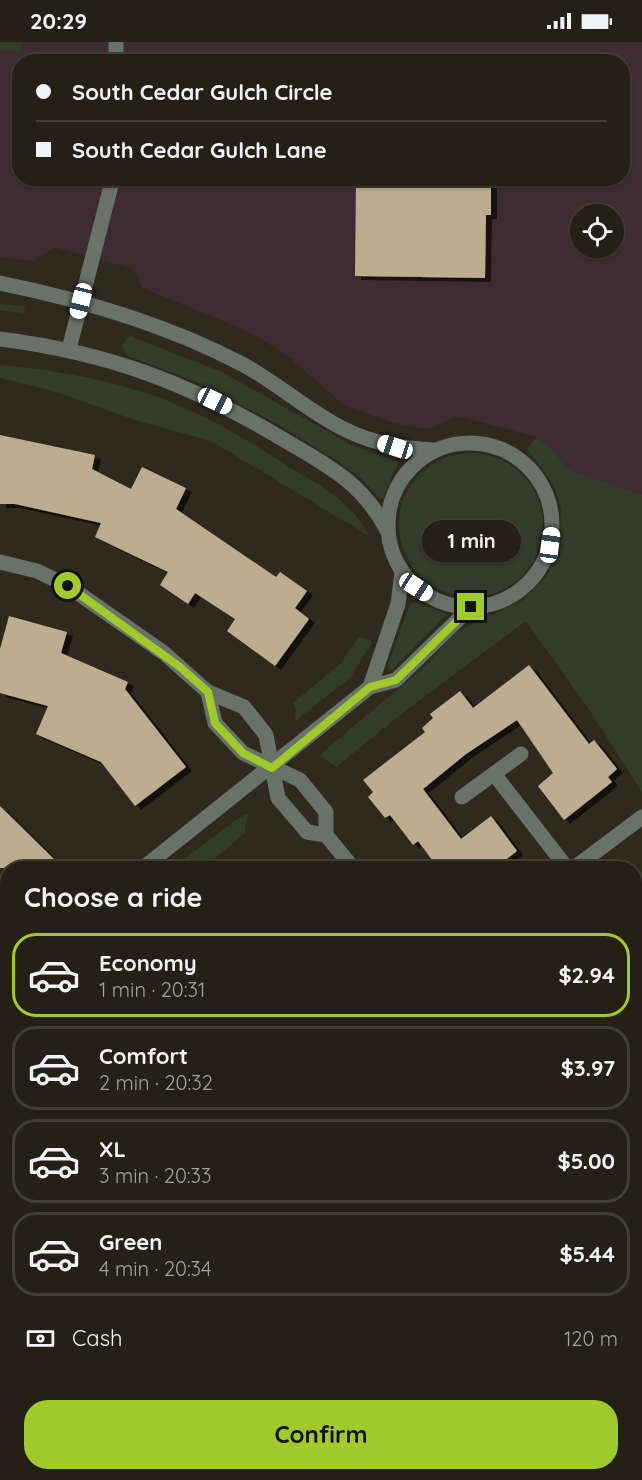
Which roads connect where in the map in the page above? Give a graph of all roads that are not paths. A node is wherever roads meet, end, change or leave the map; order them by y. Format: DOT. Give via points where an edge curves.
graph roads {
  1 [pos="111,186"];
  2 [pos="0,283"];
  3 [pos="81,301"];
  4 [pos="0,339"];
  5 [pos="69,348"];
  6 [pos="435,450"];
  7 [pos="387,531"];
  8 [pos="0,562"];
  9 [pos="402,572"];
  10 [pos="471,607"];
  11 [pos="370,687"];
  12 [pos="208,692"];
  13 [pos="521,754"];
  14 [pos="272,768"];
  15 [pos="494,774"];
  16 [pos="462,797"];
  17 [pos="642,817"];
  18 [pos="326,835"];
  19 [pos="152,861"];
  20 [pos="347,861"];
  21 [pos="562,861"];
  22 [pos="583,861"];
  1 -- 3 [label="street"];
  2 -- 3 [label="street"];
  3 -- 5 [label="street"];
  3 -- 6 [label="street" via="204,345 361,436 395,447"];
  4 -- 5 [label="street"];
  5 -- 7 [label="street" via="174,382 232,409 355,486"];
  6 -- 7 [label="street" via="408,470 398,484"];
  6 -- 10 [label="street" via="474,443 511,453 537,477 551,510 550,545 534,577 506,599"];
  7 -- 9 [label="street"];
  8 -- 12 [label="street" via="37,571 86,596 164,653"];
  9 -- 10 [label="street" via="433,598"];
  9 -- 11 [label="street" via="398,604"];
  10 -- 11 [label="street" via="396,680"];
  11 -- 14 [label="street"];
  12 -- 14 [label="street" via="215,723 243,753"];
  12 -- 14 [label="street" via="244,707 266,735"];
  13 -- 15 [label="street"];
  14 -- 18 [label="street" via="278,798 307,832"];
  14 -- 18 [label="street" via="300,780 326,812"];
  14 -- 19 [label="street"];
  15 -- 16 [label="street"];
  15 -- 21 [label="street"];
  17 -- 22 [label="street"];
  18 -- 20 [label="street"];
}
